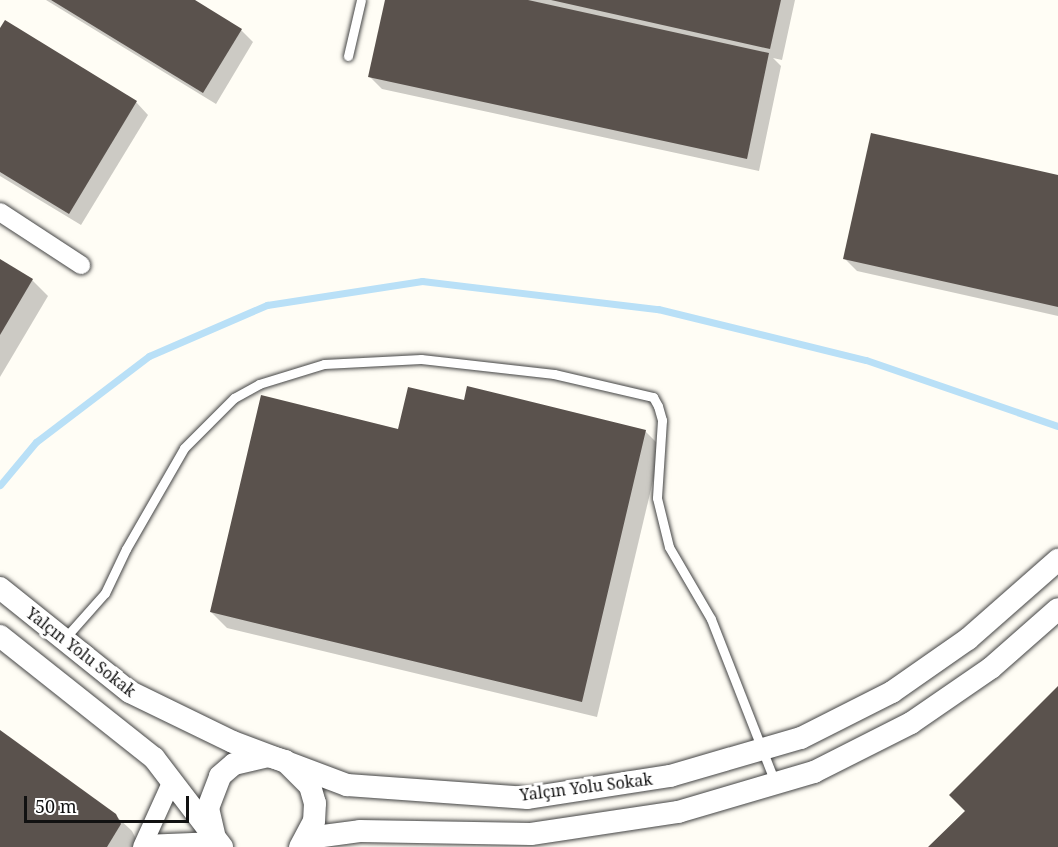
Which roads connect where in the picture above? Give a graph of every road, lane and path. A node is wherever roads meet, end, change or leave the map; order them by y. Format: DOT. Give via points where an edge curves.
graph roads {
  1 [pos="361,0"];
  2 [pos="348,56"];
  3 [pos="0,212"];
  4 [pos="81,265"];
  5 [pos="1058,560"];
  6 [pos="0,588"];
  7 [pos="1058,609"];
  8 [pos="0,636"];
  9 [pos="64,640"];
  10 [pos="762,749"];
  11 [pos="285,761"];
  12 [pos="171,783"];
  13 [pos="775,783"];
  14 [pos="307,844"];
  15 [pos="221,845"];
  16 [pos="143,846"];
  1 -- 2 [label="lane"];
  3 -- 4 [label="street"];
  5 -- 10 [label="street, Yalçın Yolu Sokak" via="968,639 892,692 801,738"];
  6 -- 9 [label="street, Yalçın Yolu Sokak"];
  7 -- 13 [label="street" via="991,668 910,723 814,772"];
  8 -- 12 [label="street" via="154,758"];
  9 -- 10 [label="lane" via="105,592 184,448 234,398 259,384 324,364 421,359 554,374 653,397 658,406 662,420 657,498 669,547 711,619"];
  9 -- 11 [label="street, Yalçın Yolu Sokak" via="130,692 189,724"];
  10 -- 11 [label="street, Yalçın Yolu Sokak" via="670,776 528,798 347,785"];
  10 -- 13 [label="lane"];
  11 -- 14 [label="street" via="310,786 315,803"];
  11 -- 15 [label="street" via="250,758 220,776 208,808"];
  12 -- 15 [label="street"];
  12 -- 16 [label="street"];
  13 -- 14 [label="street" via="678,812 531,834 360,831"];
  15 -- 16 [label="street"];
}
